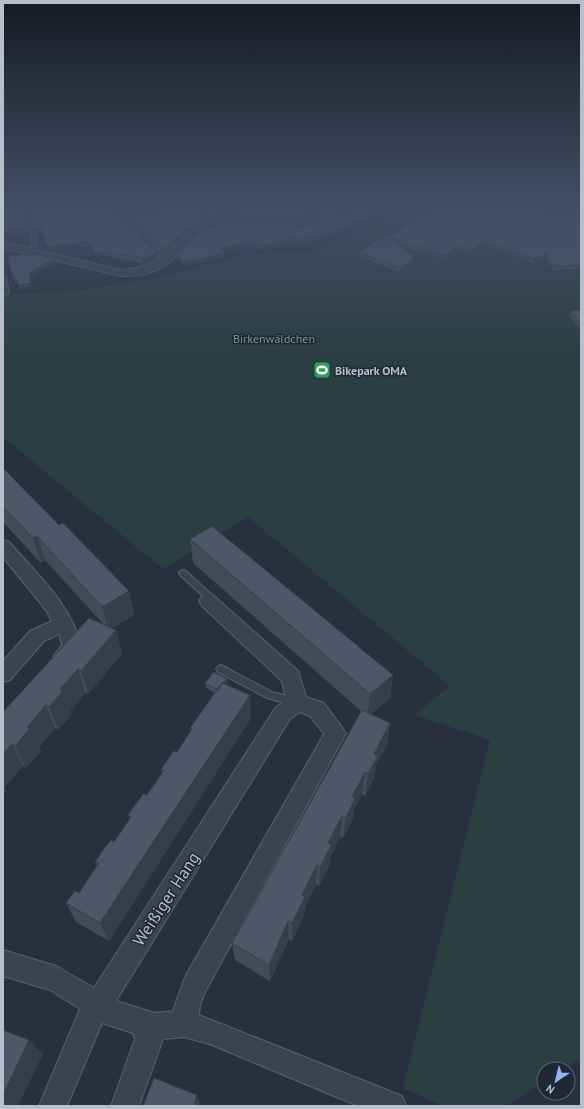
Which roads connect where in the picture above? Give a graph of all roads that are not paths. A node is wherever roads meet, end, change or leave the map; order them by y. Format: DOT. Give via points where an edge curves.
graph roads {
  1 [pos="56,257"];
  2 [pos="162,257"];
  3 [pos="167,258"];
  4 [pos="3,277"];
  5 [pos="6,293"];
  6 [pos="3,546"];
  7 [pos="182,573"];
  8 [pos="208,601"];
  9 [pos="62,624"];
  10 [pos="52,669"];
  11 [pos="221,669"];
  12 [pos="3,674"];
  13 [pos="307,706"];
  14 [pos="3,963"];
  15 [pos="98,1005"];
  16 [pos="143,1023"];
  17 [pos="185,1024"];
  18 [pos="53,1106"];
  19 [pos="125,1106"];
  20 [pos="392,1106"];
  1 -- 3 [label="street" via="130,274 148,271"];
  2 -- 3 [label="lane"];
  4 -- 5 [label="lane"];
  6 -- 9 [label="street" via="53,605"];
  7 -- 8 [label="lane" via="209,597"];
  8 -- 13 [label="street" via="291,677"];
  9 -- 10 [label="street" via="70,636 72,647"];
  9 -- 12 [label="street" via="37,636"];
  11 -- 13 [label="lane" via="270,695"];
  13 -- 15 [label="street, Weißiger Hang" via="283,713"];
  13 -- 17 [label="street" via="336,733 194,986 187,1005"];
  14 -- 15 [label="street" via="56,979"];
  15 -- 16 [label="street" via="112,1014"];
  15 -- 18 [label="street, Weißiger Hang"];
  16 -- 17 [label="street" via="155,1026"];
  16 -- 19 [label="street" via="149,1039"];
  17 -- 20 [label="street" via="212,1032"];
}
